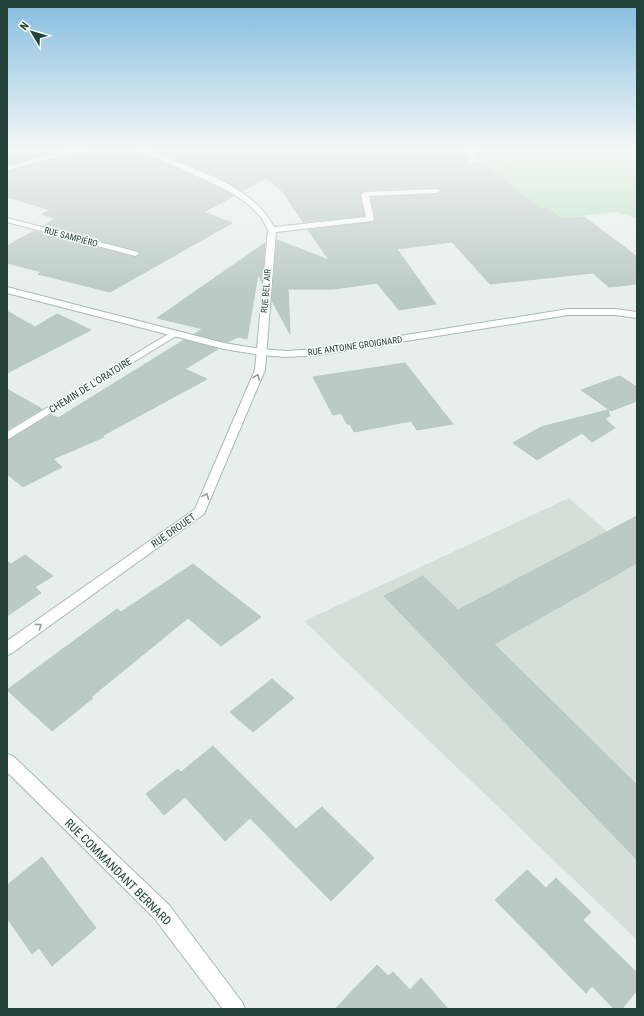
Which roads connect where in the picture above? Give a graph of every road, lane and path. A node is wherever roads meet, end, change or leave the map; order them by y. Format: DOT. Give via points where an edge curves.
graph roads {
  1 [pos="242,196"];
  2 [pos="365,196"];
  3 [pos="7,220"];
  4 [pos="272,230"];
  5 [pos="135,254"];
  6 [pos="7,290"];
  7 [pos="637,315"];
  8 [pos="173,334"];
  9 [pos="261,352"];
  10 [pos="7,436"];
  11 [pos="7,648"];
  12 [pos="7,761"];
  13 [pos="235,1009"];
  1 -- 4 [label="street" via="270,221"];
  2 -- 4 [label="street" via="370,219"];
  3 -- 5 [label="street, RUE SAMPIÉRO"];
  4 -- 9 [label="street, RUE BEL AIR"];
  6 -- 8 [label="street, RUE ANTOINE GROIGNARD"];
  7 -- 9 [label="street, RUE ANTOINE GROIGNARD" via="615,312 568,312 342,350 286,354"];
  8 -- 9 [label="street, RUE ANTOINE GROIGNARD"];
  8 -- 10 [label="street, CHEMIN DE L'ORATOIRE"];
  11 -- 9 [label="street, RUE DROUET, one-way" via="200,511 260,370"];
  12 -- 13 [label="street, RUE COMMANDANT BERNARD" via="162,912"];
}
